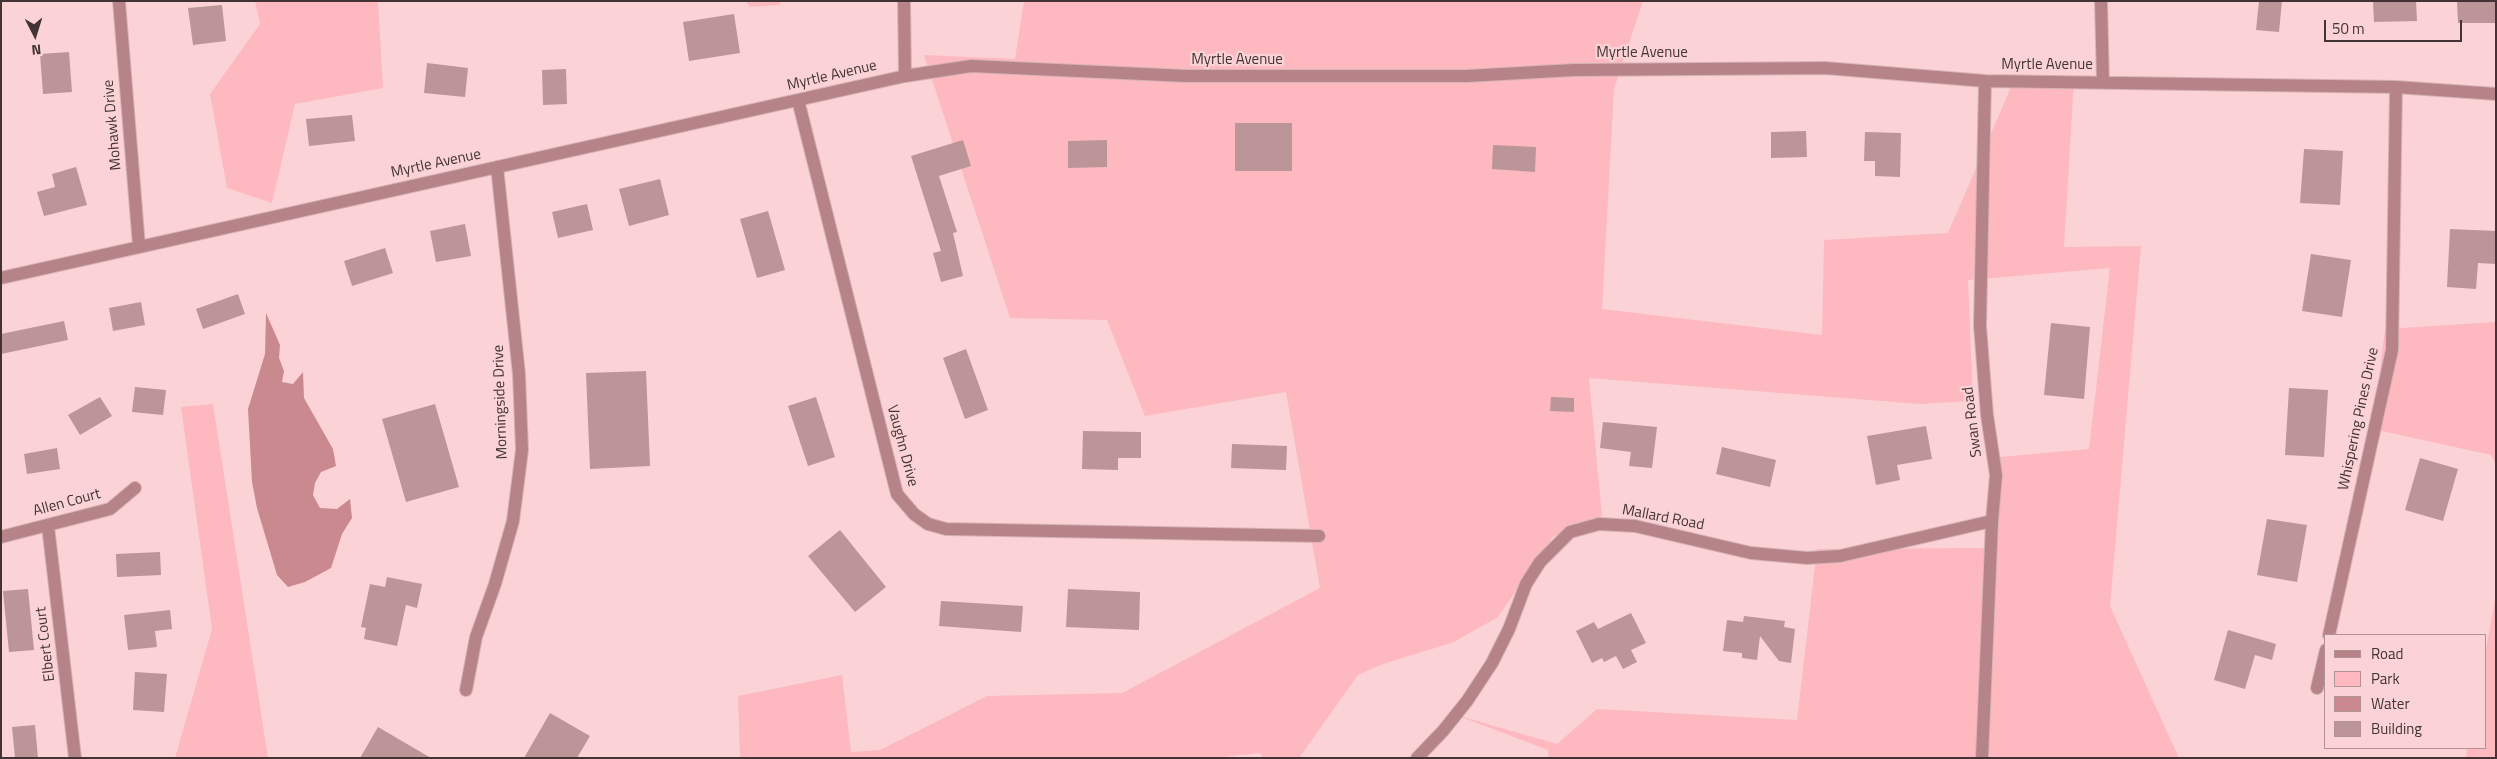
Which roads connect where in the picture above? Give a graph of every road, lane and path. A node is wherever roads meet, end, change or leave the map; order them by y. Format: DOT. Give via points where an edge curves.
graph roads {
  1 [pos="119,1"];
  2 [pos="904,1"];
  3 [pos="2101,1"];
  4 [pos="905,76"];
  5 [pos="1985,81"];
  6 [pos="2103,82"];
  7 [pos="2396,87"];
  8 [pos="2496,94"];
  9 [pos="798,100"];
  10 [pos="497,167"];
  11 [pos="139,246"];
  12 [pos="1,278"];
  13 [pos="135,488"];
  14 [pos="1992,521"];
  15 [pos="48,526"];
  16 [pos="1,536"];
  17 [pos="1319,536"];
  18 [pos="2329,634"];
  19 [pos="2324,658"];
  20 [pos="2317,688"];
  21 [pos="466,690"];
  22 [pos="75,758"];
  23 [pos="1416,758"];
  24 [pos="1982,758"];
  1 -- 11 [label="street, Mohawk Drive"];
  2 -- 4 [label="street"];
  3 -- 6 [label="street"];
  4 -- 5 [label="street, Myrtle Avenue" via="971,66 1186,76 1467,76 1574,70 1825,68"];
  4 -- 9 [label="street, Myrtle Avenue"];
  5 -- 6 [label="street, Myrtle Avenue"];
  5 -- 14 [label="street, Swan Road" via="1980,326 1987,415 1996,475"];
  6 -- 7 [label="street, Myrtle Avenue"];
  7 -- 8 [label="street, Myrtle Avenue"];
  7 -- 18 [label="street, Whispering Pines Drive" via="2392,350"];
  9 -- 10 [label="street, Myrtle Avenue"];
  9 -- 17 [label="street, Vaughn Drive" via="897,494 914,514 928,524 946,530"];
  10 -- 11 [label="street, Myrtle Avenue"];
  10 -- 21 [label="street, Morningside Drive" via="519,374 522,450 513,521 496,584 476,637"];
  11 -- 12 [label="street, Myrtle Avenue"];
  13 -- 15 [label="street, Allen Court" via="110,509"];
  14 -- 23 [label="street, Mallard Road" via="1840,556 1807,558 1752,553 1635,526 1599,524 1570,532 1540,562 1526,584 1492,663 1467,701"];
  14 -- 24 [label="street, Swan Road"];
  15 -- 16 [label="street, Allen Court"];
  15 -- 22 [label="street, Elbert Court"];
  19 -- 20 [label="street"];
}
